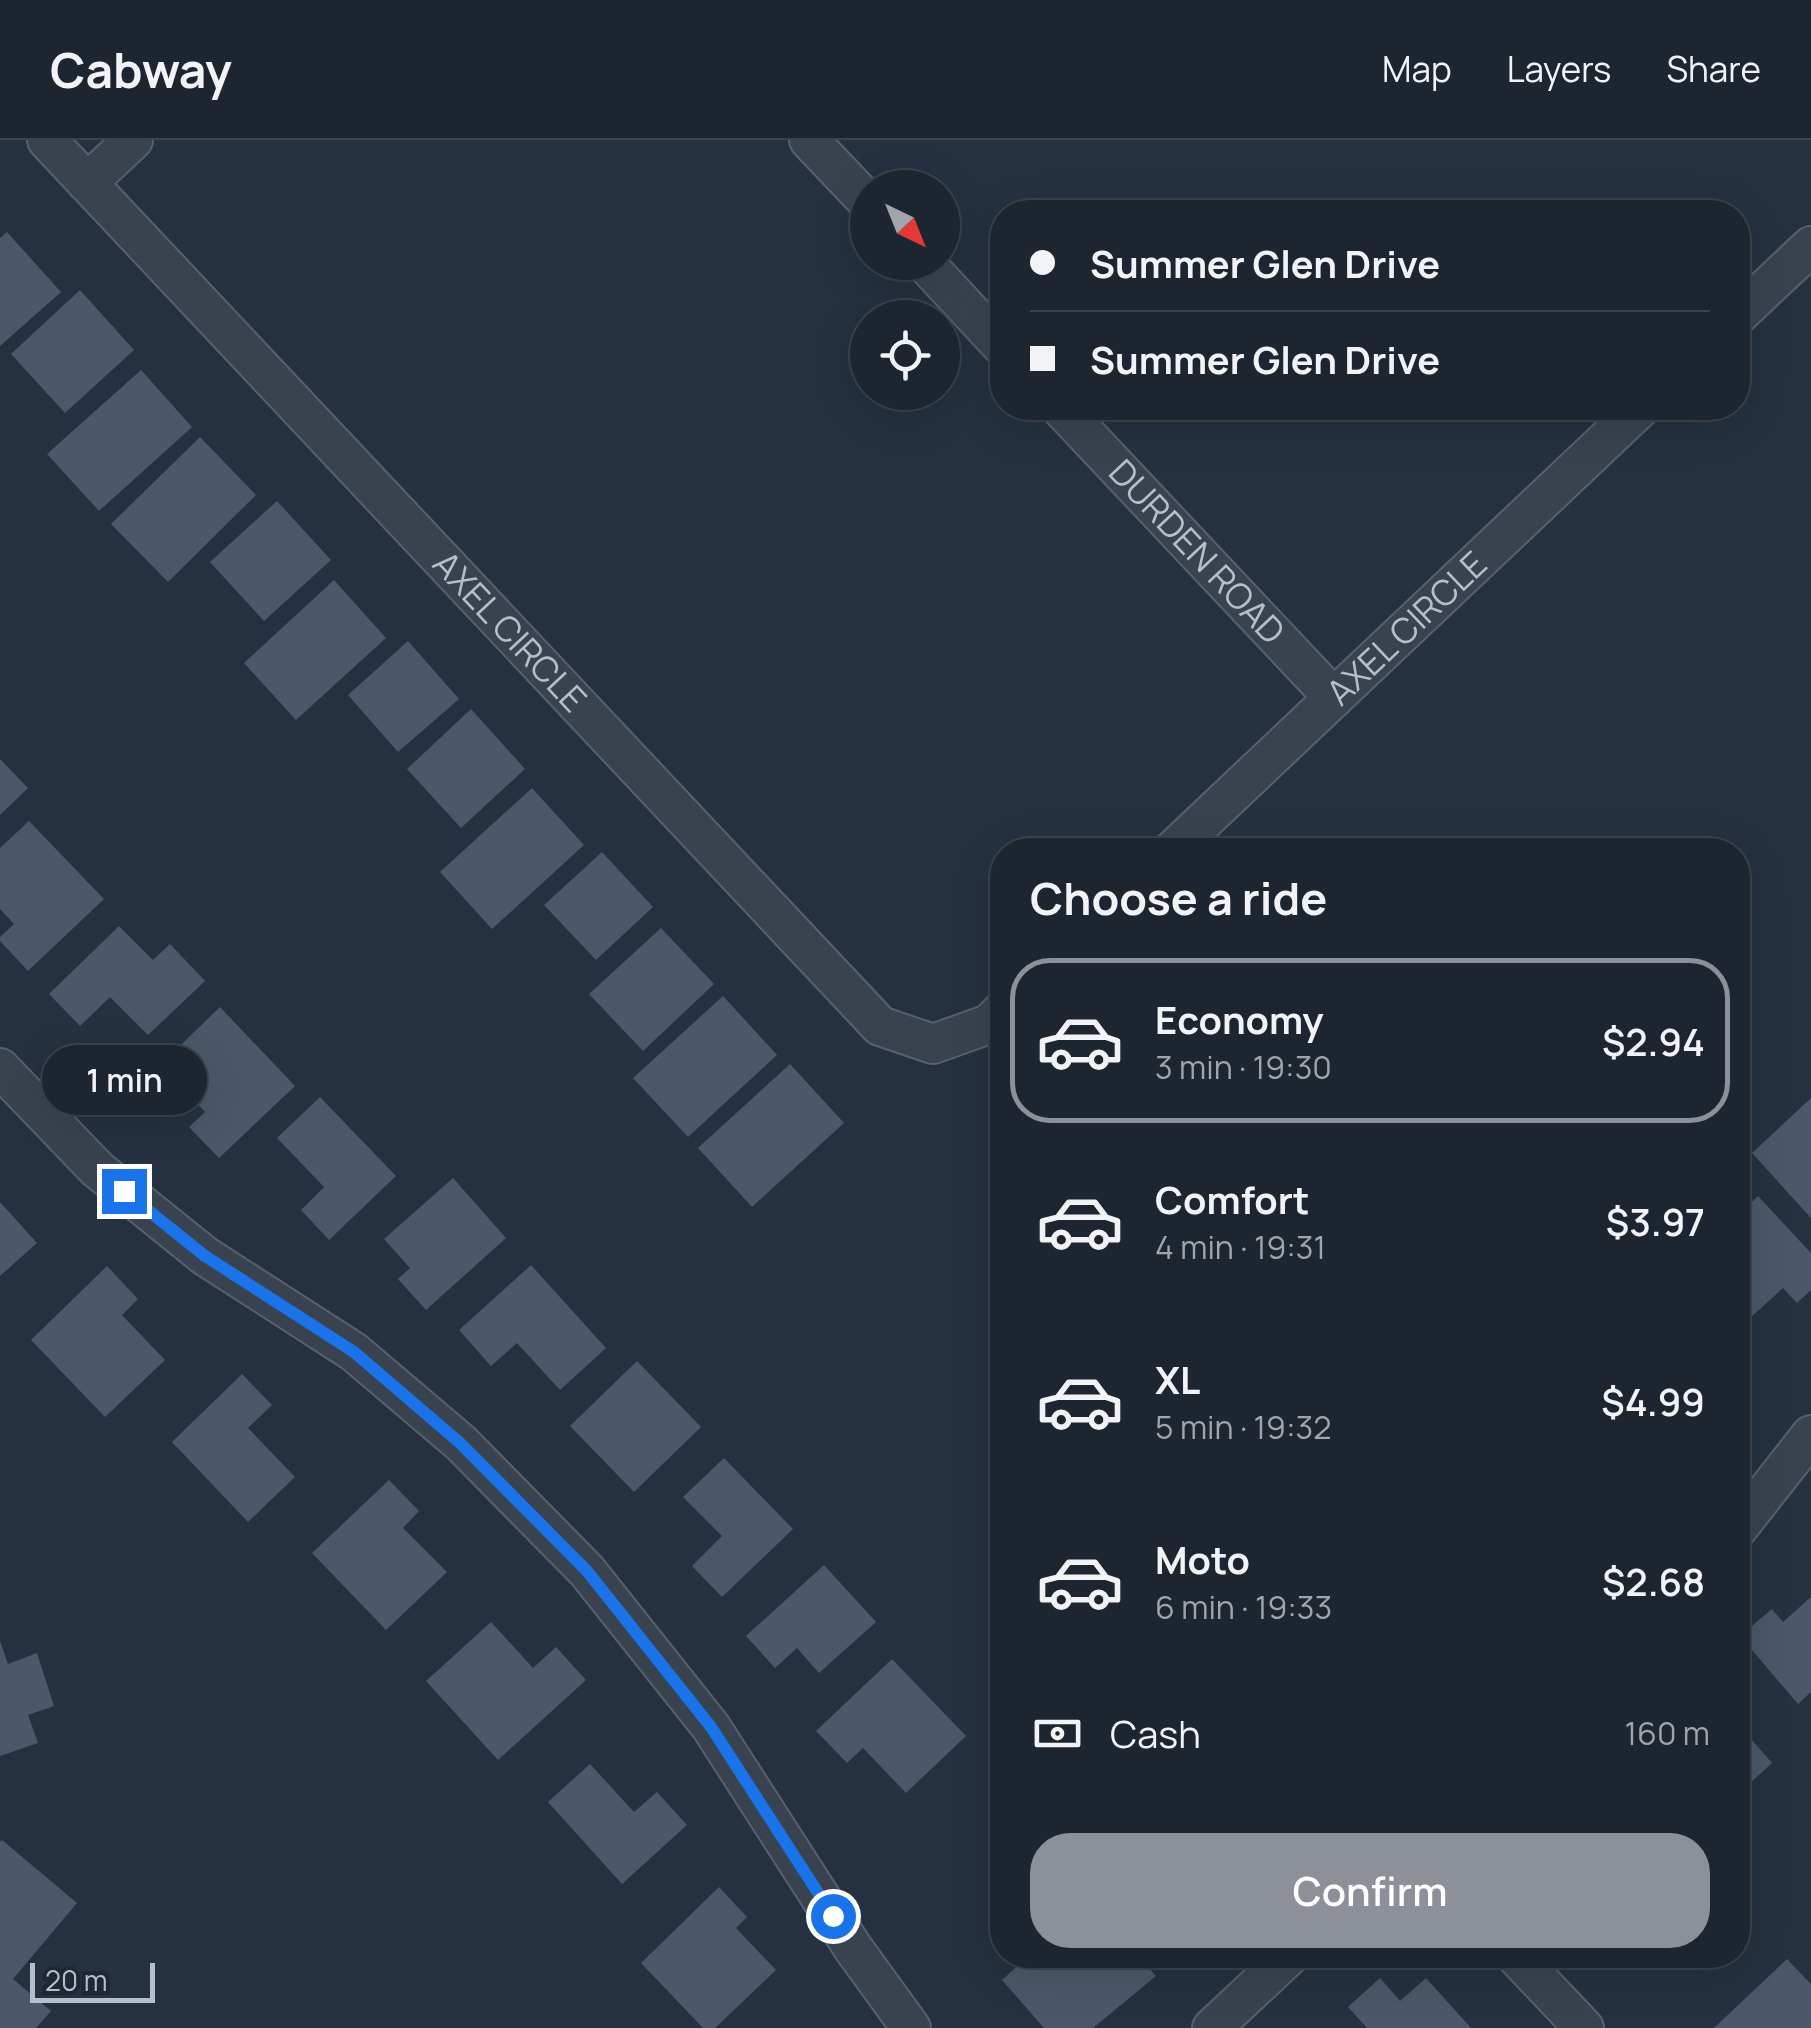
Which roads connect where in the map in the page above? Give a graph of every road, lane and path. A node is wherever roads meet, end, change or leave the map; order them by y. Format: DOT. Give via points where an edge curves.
graph roads {
  1 [pos="46,140"];
  2 [pos="134,140"];
  3 [pos="809,140"];
  4 [pos="87,183"];
  5 [pos="850,183"];
  6 [pos="1811,246"];
  7 [pos="941,280"];
  8 [pos="1750,304"];
  9 [pos="990,333"];
  10 [pos="1072,420"];
  11 [pos="1627,420"];
  12 [pos="1334,698"];
  13 [pos="1186,838"];
  14 [pos="990,1022"];
  15 [pos="0,1068"];
  16 [pos="1811,1435"];
  17 [pos="1750,1513"];
  18 [pos="1276,1968"];
  19 [pos="1527,1968"];
  20 [pos="912,2028"];
  21 [pos="1212,2028"];
  22 [pos="1584,2028"];
  1 -- 4 [label="street, AXEL CIRCLE"];
  2 -- 4 [label="street"];
  3 -- 5 [label="street"];
  4 -- 14 [label="street, AXEL CIRCLE" via="880,1026 933,1044"];
  6 -- 8 [label="street"];
  7 -- 9 [label="street"];
  10 -- 12 [label="street, DURDEN ROAD"];
  11 -- 12 [label="street, AXEL CIRCLE"];
  12 -- 13 [label="street, AXEL CIRCLE"];
  15 -- 20 [label="street" via="97,1169 205,1256 354,1352 460,1443 587,1571 711,1727"];
  16 -- 17 [label="street"];
  18 -- 21 [label="street"];
  19 -- 22 [label="street"];
}
